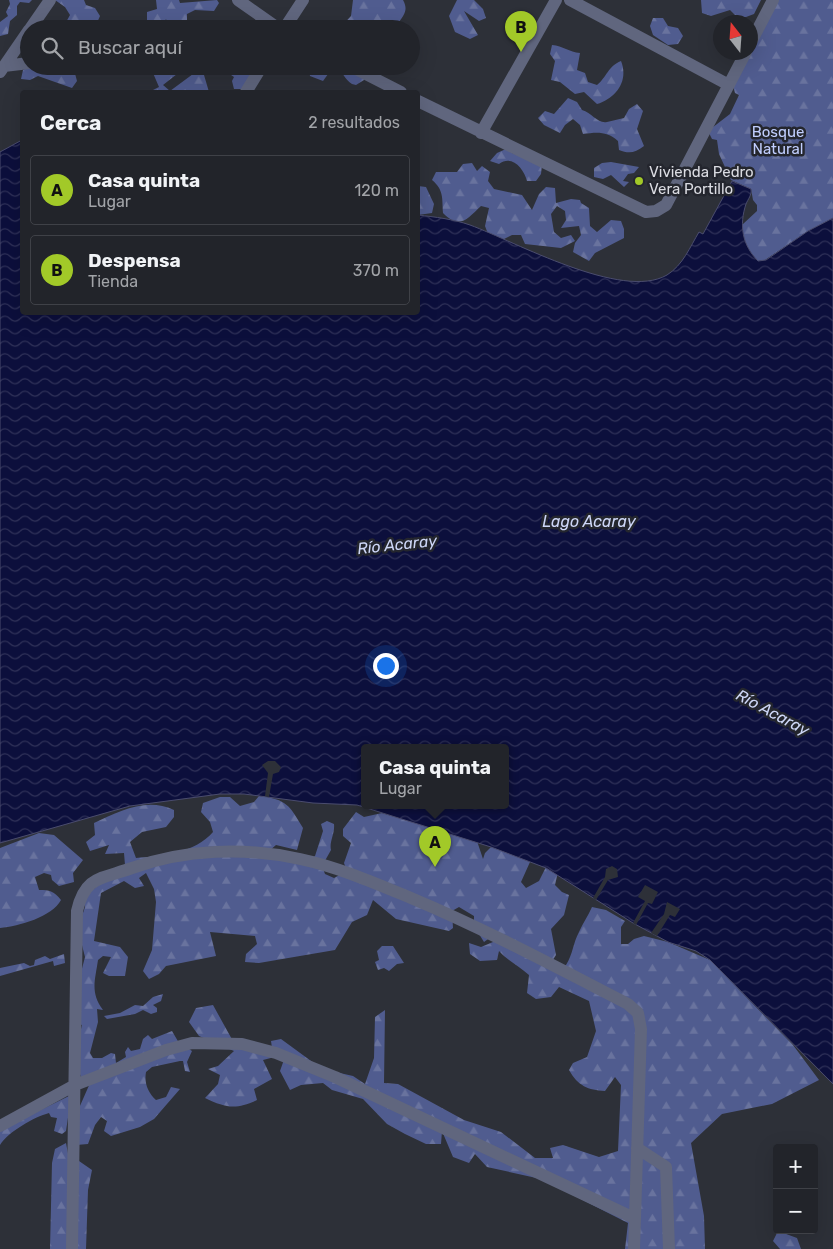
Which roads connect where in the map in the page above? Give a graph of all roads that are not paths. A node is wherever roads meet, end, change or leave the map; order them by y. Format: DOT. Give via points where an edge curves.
graph roads {
  1 [pos="50,0"];
  2 [pos="238,0"];
  3 [pos="303,0"];
  4 [pos="556,0"];
  5 [pos="570,0"];
  6 [pos="773,0"];
  7 [pos="36,20"];
  8 [pos="266,20"];
  9 [pos="290,20"];
  10 [pos="758,29"];
  11 [pos="20,41"];
  12 [pos="742,60"];
  13 [pos="4,61"];
  14 [pos="20,62"];
  15 [pos="256,75"];
  16 [pos="368,75"];
  17 [pos="729,85"];
  18 [pos="247,90"];
  19 [pos="397,90"];
  20 [pos="420,102"];
  21 [pos="481,134"];
  22 [pos="75,1086"];
  23 [pos="0,1126"];
  24 [pos="637,1148"];
  25 [pos="634,1218"];
  26 [pos="72,1249"];
  27 [pos="634,1249"];
  28 [pos="668,1249"];
  1 -- 7 [label="street"];
  2 -- 8 [label="street"];
  3 -- 9 [label="street"];
  4 -- 21 [label="street"];
  5 -- 17 [label="street"];
  6 -- 10 [label="street"];
  11 -- 13 [label="street"];
  12 -- 17 [label="street"];
  13 -- 14 [label="street"];
  15 -- 18 [label="street"];
  16 -- 19 [label="street"];
  17 -- 21 [label="street" via="666,205 656,212 646,212"];
  20 -- 21 [label="street"];
  22 -- 23 [label="street"];
  22 -- 24 [label="street" via="77,911 81,894 90,884 146,863 242,851 300,859 371,881 461,919 628,1004 638,1013 641,1029"];
  22 -- 25 [label="street" via="192,1043 242,1044 335,1077"];
  22 -- 26 [label="street"];
  24 -- 25 [label="street"];
  24 -- 28 [label="street" via="666,1167"];
  25 -- 27 [label="street"];
}
